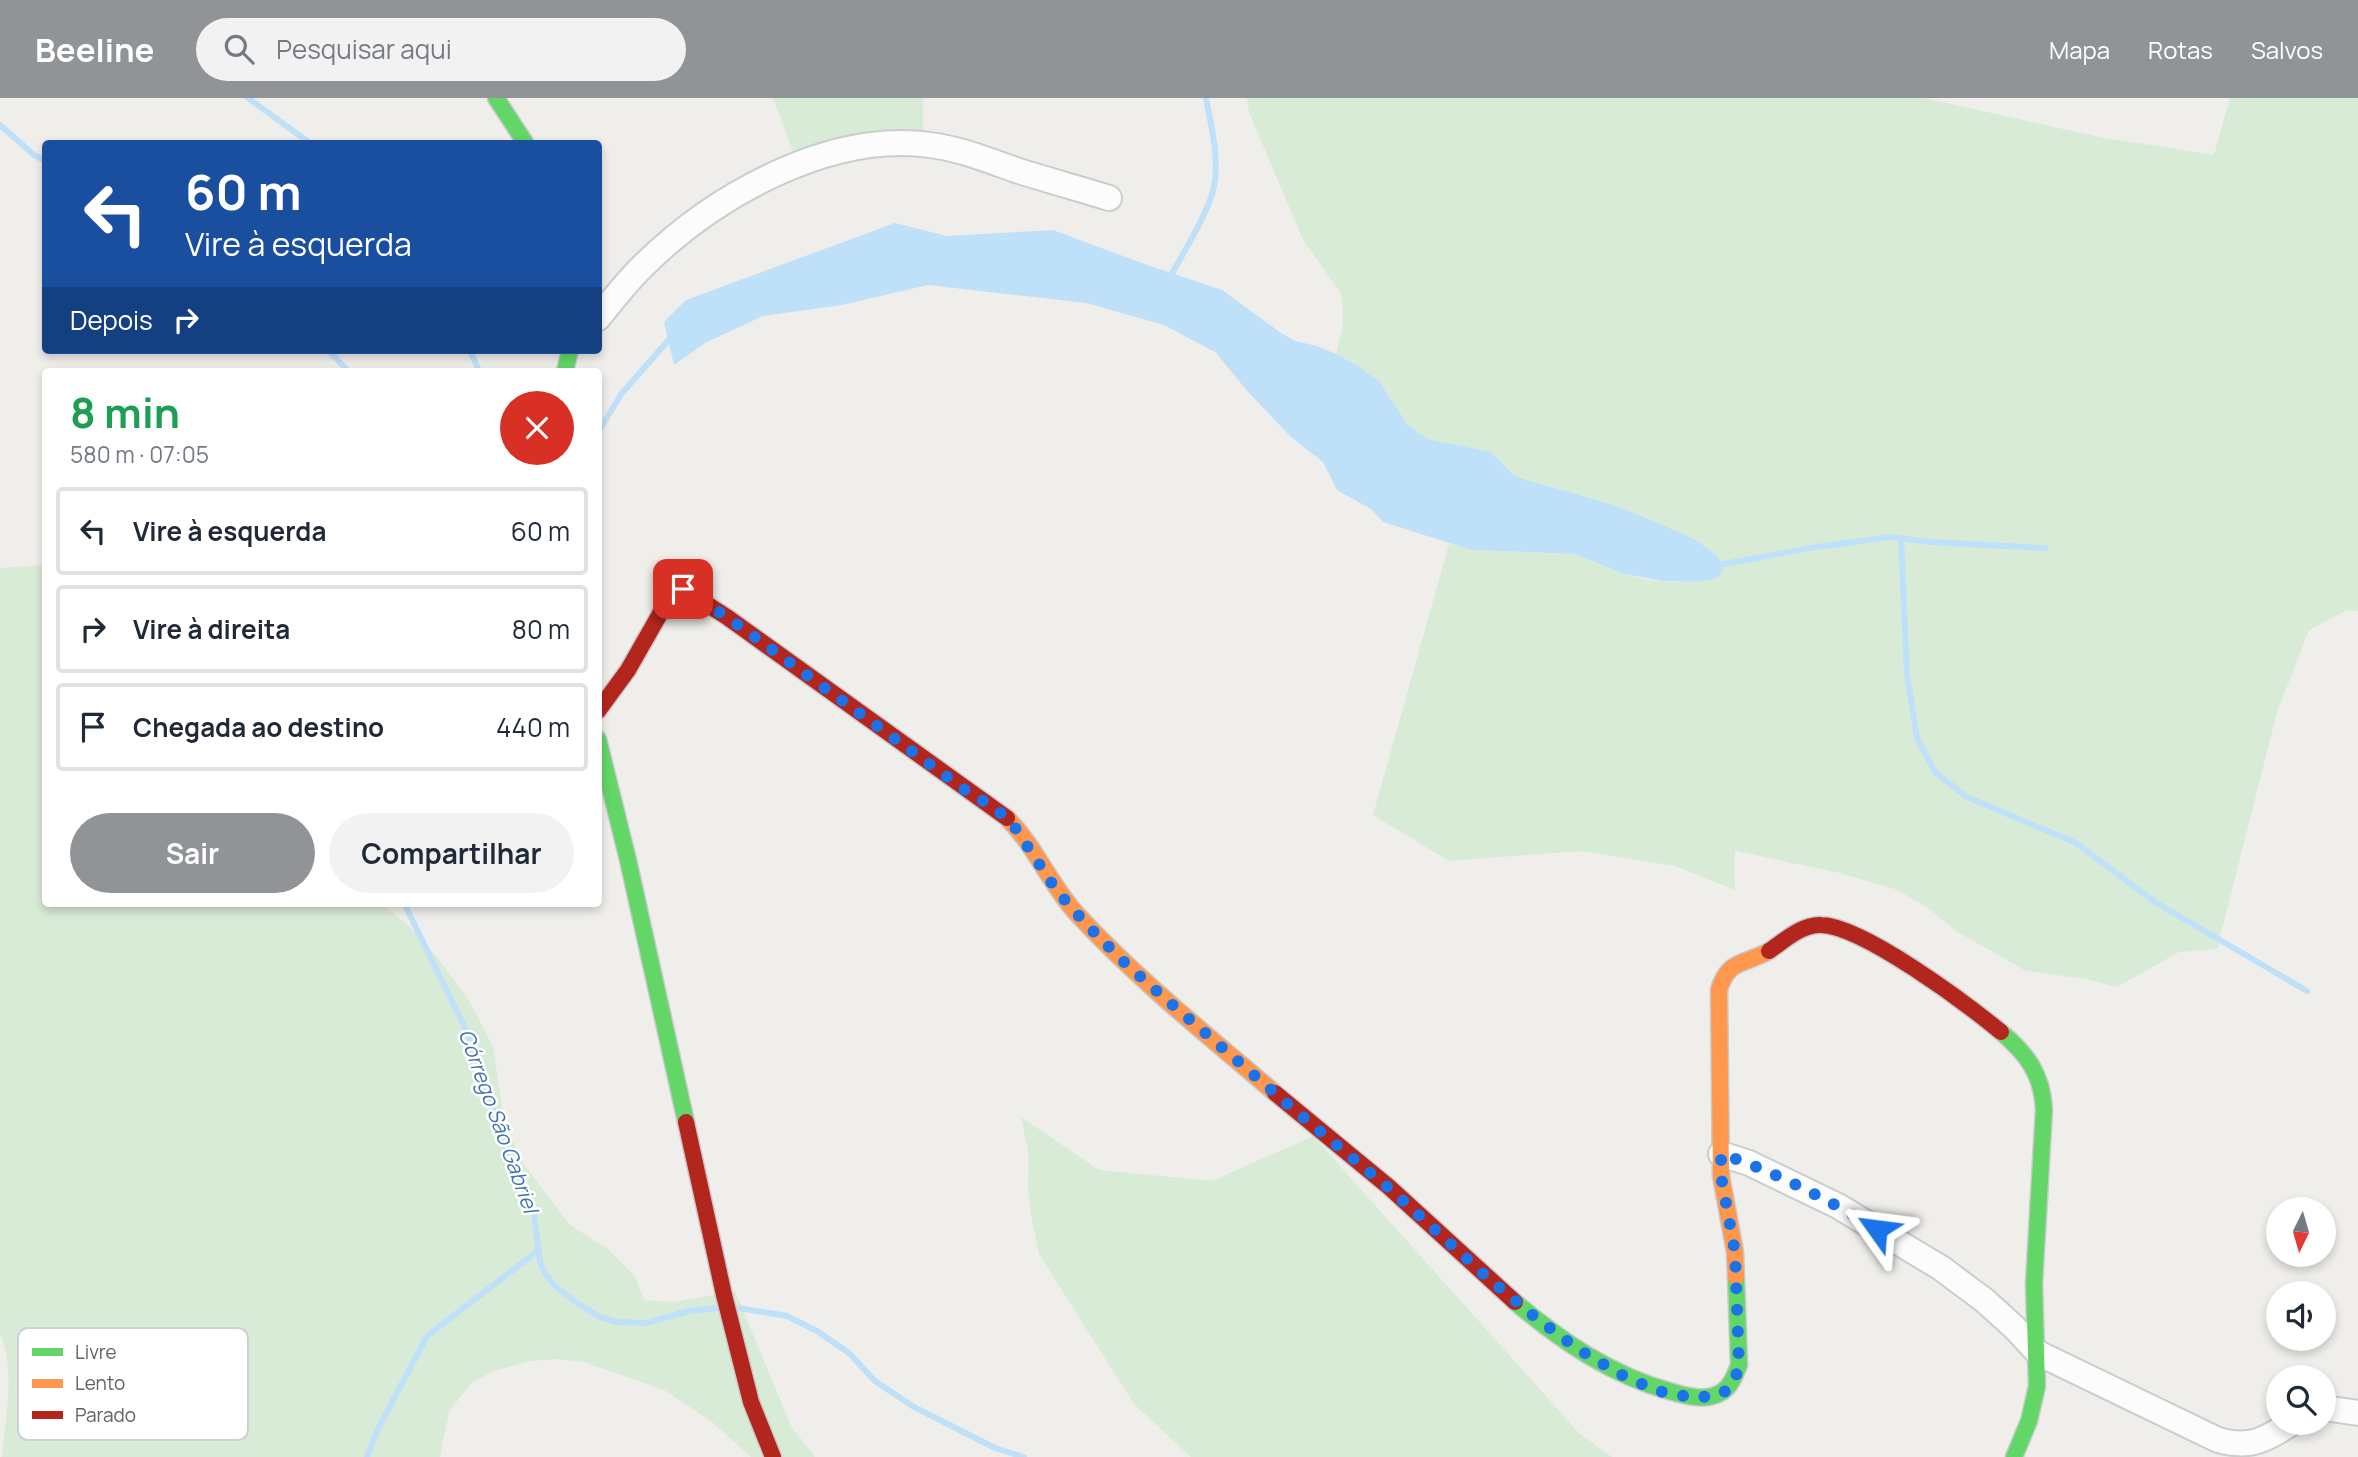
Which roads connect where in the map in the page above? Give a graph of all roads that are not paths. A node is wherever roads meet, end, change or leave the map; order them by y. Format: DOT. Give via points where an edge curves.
graph roads {
  1 [pos="496,98"];
  2 [pos="523,140"];
  3 [pos="1109,198"];
  4 [pos="602,313"];
  5 [pos="602,707"];
  6 [pos="602,755"];
  7 [pos="1721,1154"];
  8 [pos="2038,1353"];
  9 [pos="2336,1410"];
  10 [pos="2358,1413"];
  11 [pos="2272,1435"];
  12 [pos="773,1457"];
  13 [pos="2014,1457"];
  1 -- 2 [label="street"];
  3 -- 4 [label="street" via="930,145 847,148 742,191 693,223 643,265"];
  5 -- 7 [label="street" via="638,657 675,591 683,589 727,617 995,808 1014,826 1057,891 1088,926 1159,993 1535,1317 1578,1349 1657,1391 1696,1398 1722,1394 1734,1383 1739,1365 1735,1252"];
  6 -- 12 [label="street" via="724,1295 751,1402"];
  7 -- 8 [label="street" via="1838,1206 1941,1268 1984,1300"];
  7 -- 8 [label="street" via="1719,990 1723,973 1731,966 1765,953 1807,926 1825,925 1858,937 1932,980 1990,1022 2026,1055 2039,1075 2044,1094 2034,1284"];
  8 -- 11 [label="street" via="2218,1440 2248,1445"];
  8 -- 13 [label="street" via="2034,1403"];
  9 -- 10 [label="street"];
}
